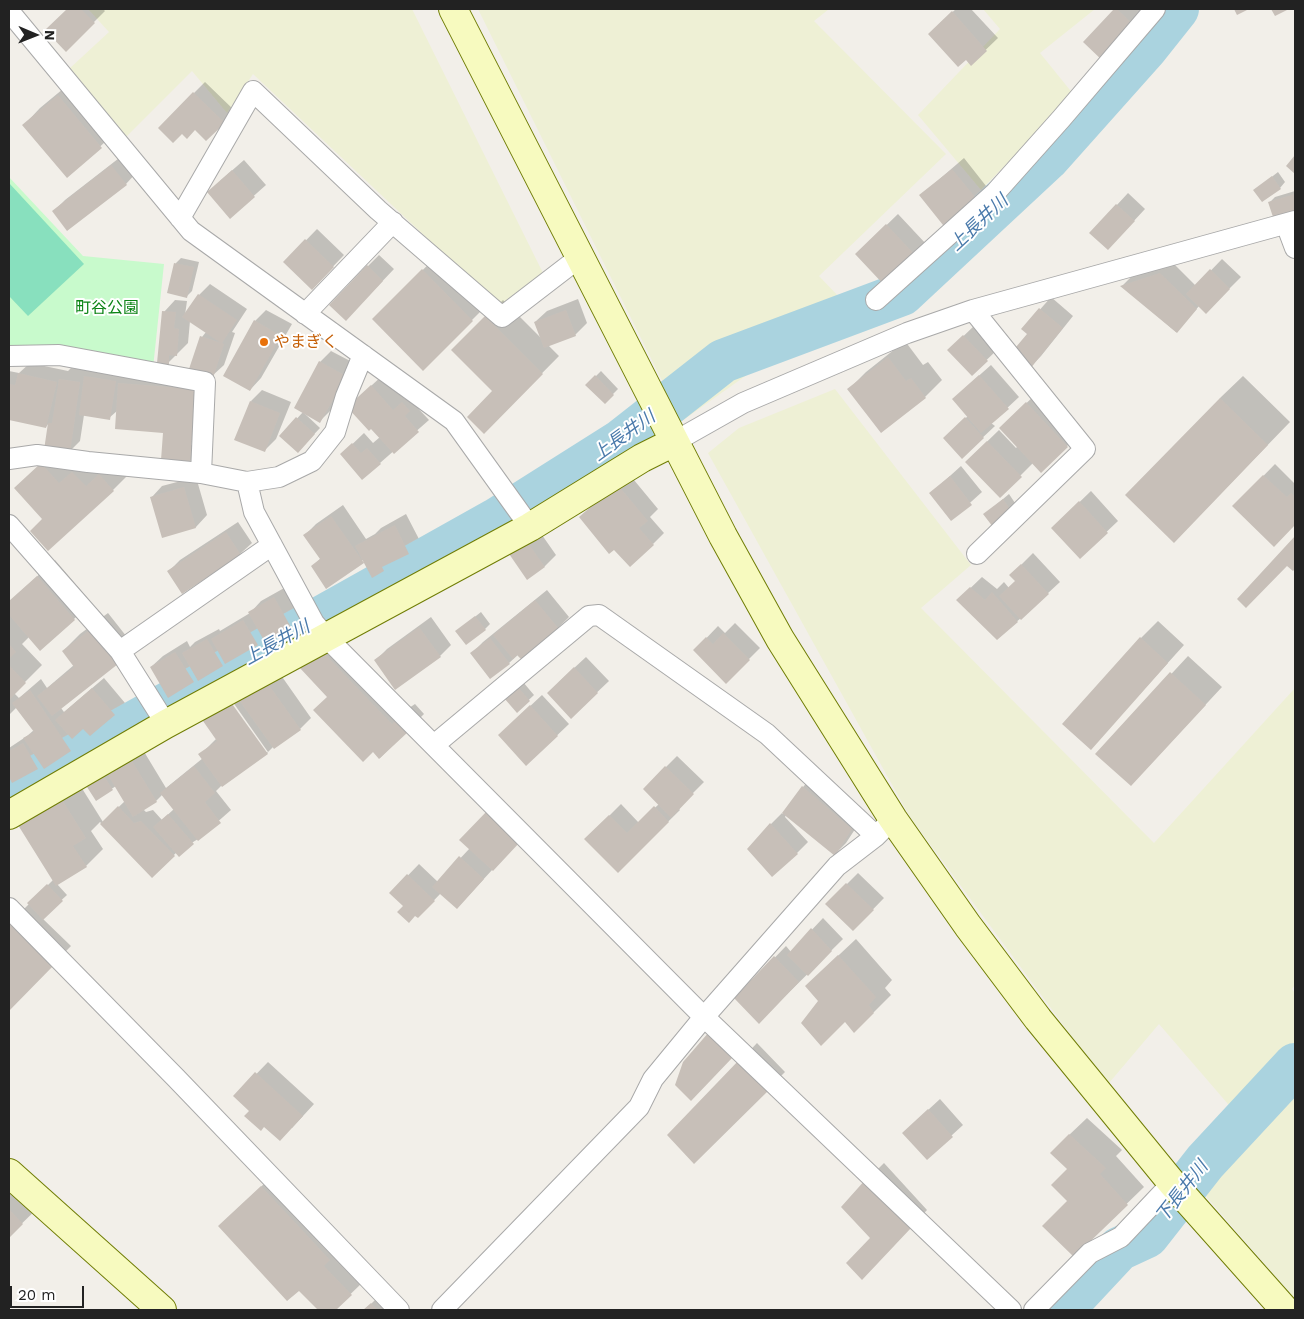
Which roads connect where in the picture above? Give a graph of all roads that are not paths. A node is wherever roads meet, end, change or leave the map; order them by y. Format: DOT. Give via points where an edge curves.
graph roads {
  1 [pos="11,9"];
  2 [pos="453,9"];
  3 [pos="1155,9"];
  4 [pos="180,218"];
  5 [pos="393,222"];
  6 [pos="1291,222"];
  7 [pos="1295,248"];
  8 [pos="580,257"];
  9 [pos="876,300"];
  10 [pos="973,310"];
  11 [pos="305,314"];
  12 [pos="363,355"];
  13 [pos="9,356"];
  14 [pos="674,442"];
  15 [pos="9,459"];
  16 [pos="200,473"];
  17 [pos="247,482"];
  18 [pos="9,525"];
  19 [pos="530,528"];
  20 [pos="272,545"];
  21 [pos="977,554"];
  22 [pos="327,638"];
  23 [pos="120,651"];
  24 [pos="166,724"];
  25 [pos="434,745"];
  26 [pos="9,815"];
  27 [pos="884,828"];
  28 [pos="9,908"];
  29 [pos="704,1017"];
  30 [pos="9,1173"];
  31 [pos="1172,1182"];
  32 [pos="162,1310"];
  33 [pos="398,1310"];
  34 [pos="442,1310"];
  35 [pos="1011,1310"];
  36 [pos="1034,1310"];
  37 [pos="1284,1310"];
  1 -- 4 [label="street" via="9,11"];
  2 -- 8 [label="street"];
  3 -- 9 [label="street" via="995,192"];
  4 -- 5 [label="street" via="253,91"];
  4 -- 11 [label="street" via="191,231"];
  5 -- 8 [label="street" via="502,317"];
  5 -- 11 [label="street"];
  6 -- 7 [label="street"];
  6 -- 10 [label="street"];
  8 -- 14 [label="street"];
  10 -- 14 [label="street" via="907,333 743,403"];
  10 -- 21 [label="street" via="1085,449"];
  11 -- 12 [label="street"];
  12 -- 17 [label="street" via="335,432 312,461 279,477"];
  12 -- 19 [label="street" via="454,421"];
  13 -- 16 [label="street" via="59,354 205,382"];
  14 -- 19 [label="street" via="642,458"];
  14 -- 27 [label="street"];
  15 -- 16 [label="street" via="36,455"];
  16 -- 17 [label="street"];
  17 -- 20 [label="street" via="254,512"];
  18 -- 23 [label="street"];
  19 -- 22 [label="street"];
  20 -- 22 [label="street" via="314,623"];
  20 -- 23 [label="street"];
  22 -- 24 [label="street"];
  22 -- 25 [label="street"];
  23 -- 24 [label="street"];
  24 -- 26 [label="street"];
  25 -- 27 [label="street" via="589,616 599,616 766,734"];
  25 -- 29 [label="street"];
  27 -- 29 [label="street" via="837,866"];
  27 -- 31 [label="street" via="968,926 1038,1019"];
  28 -- 33 [label="street"];
  29 -- 34 [label="street" via="654,1079 639,1106"];
  29 -- 35 [label="street"];
  30 -- 32 [label="street"];
  31 -- 36 [label="street" via="1121,1238 1090,1253"];
  31 -- 37 [label="street"];
}
